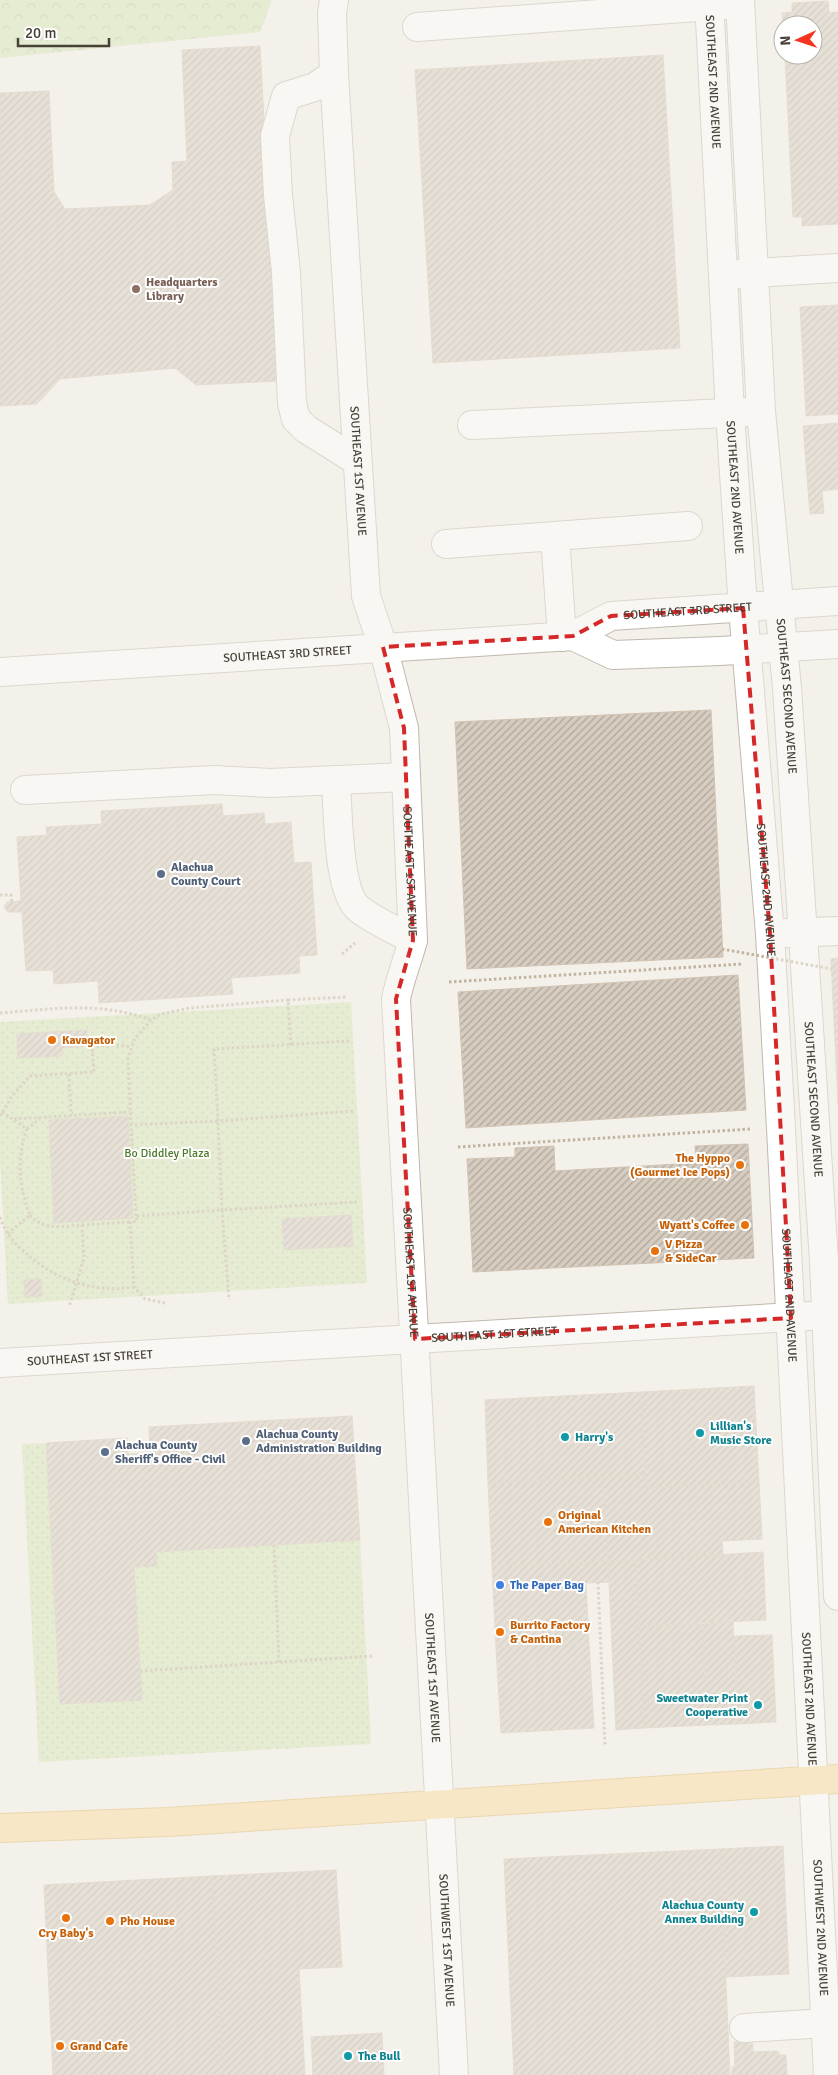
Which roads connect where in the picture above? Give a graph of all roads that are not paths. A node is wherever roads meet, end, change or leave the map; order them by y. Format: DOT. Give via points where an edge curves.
graph roads {
  1 [pos="334,0"];
  2 [pos="740,2"];
  3 [pos="709,3"];
  4 [pos="417,27"];
  5 [pos="334,74"];
  6 [pos="838,268"];
  7 [pos="755,274"];
  8 [pos="724,275"];
  9 [pos="762,411"];
  10 [pos="730,413"];
  11 [pos="472,425"];
  12 [pos="356,461"];
  13 [pos="688,526"];
  14 [pos="555,536"];
  15 [pos="446,544"];
  16 [pos="838,601"];
  17 [pos="780,605"];
  18 [pos="743,608"];
  19 [pos="567,636"];
  20 [pos="838,644"];
  21 [pos="382,647"];
  22 [pos="783,647"];
  23 [pos="746,650"];
  24 [pos="0,672"];
  25 [pos="406,777"];
  26 [pos="336,780"];
  27 [pos="25,790"];
  28 [pos="838,931"];
  29 [pos="804,932"];
  30 [pos="770,934"];
  31 [pos="413,940"];
  32 [pos="832,1315"];
  33 [pos="791,1318"];
  34 [pos="415,1340"];
  35 [pos="0,1362"];
  36 [pos="838,1596"];
  37 [pos="825,1780"];
  38 [pos="439,1806"];
  39 [pos="0,1828"];
  40 [pos="826,2023"];
  41 [pos="744,2028"];
  42 [pos="454,2075"];
  43 [pos="828,2075"];
  1 -- 5 [label="street, SOUTHEAST 1ST AVENUE"];
  2 -- 3 [label="street"];
  2 -- 7 [label="street"];
  3 -- 4 [label="street"];
  3 -- 8 [label="street, SOUTHEAST 2ND AVENUE"];
  5 -- 12 [label="street, SOUTHEAST 1ST AVENUE"];
  5 -- 12 [label="street" via="315,87 286,96 276,136 278,195 292,403 296,419"];
  6 -- 7 [label="street"];
  7 -- 8 [label="street"];
  7 -- 9 [label="street"];
  8 -- 10 [label="street, SOUTHEAST 2ND AVENUE"];
  9 -- 10 [label="street"];
  9 -- 17 [label="street"];
  10 -- 11 [label="street"];
  10 -- 18 [label="street, SOUTHEAST 2ND AVENUE"];
  12 -- 21 [label="street, SOUTHEAST 1ST AVENUE" via="366,596"];
  13 -- 14 [label="street"];
  14 -- 15 [label="street"];
  14 -- 19 [label="street"];
  16 -- 17 [label="street, SOUTHEAST 3RD STREET"];
  17 -- 18 [label="street, SOUTHEAST 3RD STREET"];
  17 -- 22 [label="street, SOUTHEAST SECOND AVENUE"];
  18 -- 19 [label="street, SOUTHEAST 3RD STREET" via="611,616"];
  18 -- 23 [label="street, SOUTHEAST 2ND AVENUE"];
  19 -- 21 [label="street, SOUTHEAST 3RD STREET"];
  19 -- 23 [label="street, SOUTHEAST 3RD STREET" via="613,655"];
  20 -- 22 [label="street, SOUTHEAST 3RD STREET"];
  21 -- 24 [label="street, SOUTHEAST 3RD STREET"];
  21 -- 25 [label="street, SOUTHEAST 1ST AVENUE" via="404,728"];
  22 -- 23 [label="street, SOUTHEAST 3RD STREET"];
  22 -- 29 [label="street, SOUTHEAST SECOND AVENUE"];
  23 -- 30 [label="street, SOUTHEAST 2ND AVENUE"];
  25 -- 26 [label="street"];
  25 -- 31 [label="street, SOUTHEAST 1ST AVENUE"];
  26 -- 27 [label="street" via="270,783 214,780"];
  26 -- 31 [label="street" via="343,874 348,892 358,909"];
  28 -- 29 [label="street"];
  29 -- 30 [label="street"];
  29 -- 32 [label="street, SOUTHEAST SECOND AVENUE"];
  30 -- 33 [label="street, SOUTHEAST 2ND AVENUE"];
  31 -- 34 [label="street, SOUTHEAST 1ST AVENUE" via="396,999"];
  32 -- 33 [label="street, SOUTHEAST 1ST STREET"];
  32 -- 36 [label="street, SOUTHEAST SECOND AVENUE"];
  33 -- 34 [label="street, SOUTHEAST 1ST STREET"];
  33 -- 37 [label="street, SOUTHEAST 2ND AVENUE"];
  34 -- 35 [label="street, SOUTHEAST 1ST STREET"];
  34 -- 38 [label="street, SOUTHEAST 1ST AVENUE"];
  37 -- 38 [label="main road"];
  37 -- 40 [label="street, SOUTHWEST 2ND AVENUE"];
  38 -- 39 [label="main road"];
  38 -- 42 [label="street, SOUTHWEST 1ST AVENUE"];
  40 -- 41 [label="street"];
  40 -- 43 [label="street, SOUTHWEST 2ND AVENUE"];
}
